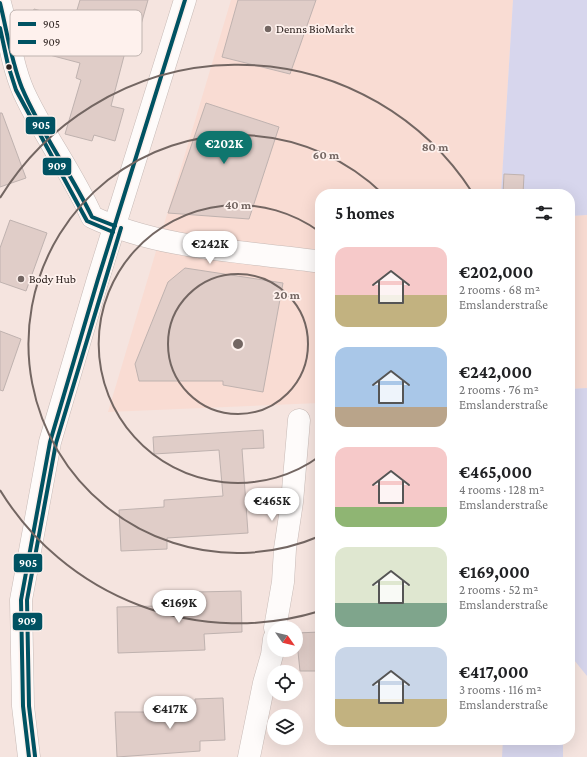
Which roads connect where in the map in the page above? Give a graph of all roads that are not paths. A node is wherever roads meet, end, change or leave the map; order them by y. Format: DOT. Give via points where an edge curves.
graph roads {
  1 [pos="185,0"];
  2 [pos="0,3"];
  3 [pos="10,42"];
  4 [pos="13,56"];
  5 [pos="115,226"];
  6 [pos="315,261"];
  7 [pos="299,420"];
  8 [pos="276,621"];
  9 [pos="271,657"];
  10 [pos="29,757"];
  11 [pos="249,757"];
  1 -- 5 [label="street"];
  2 -- 3 [label="street"];
  4 -- 5 [label="street" via="27,99 79,187 92,217"];
  5 -- 6 [label="street" via="138,234 194,245"];
  5 -- 10 [label="street" via="50,442 21,600 23,706"];
  7 -- 8 [label="street" via="283,582"];
  9 -- 11 [label="street"];
}
